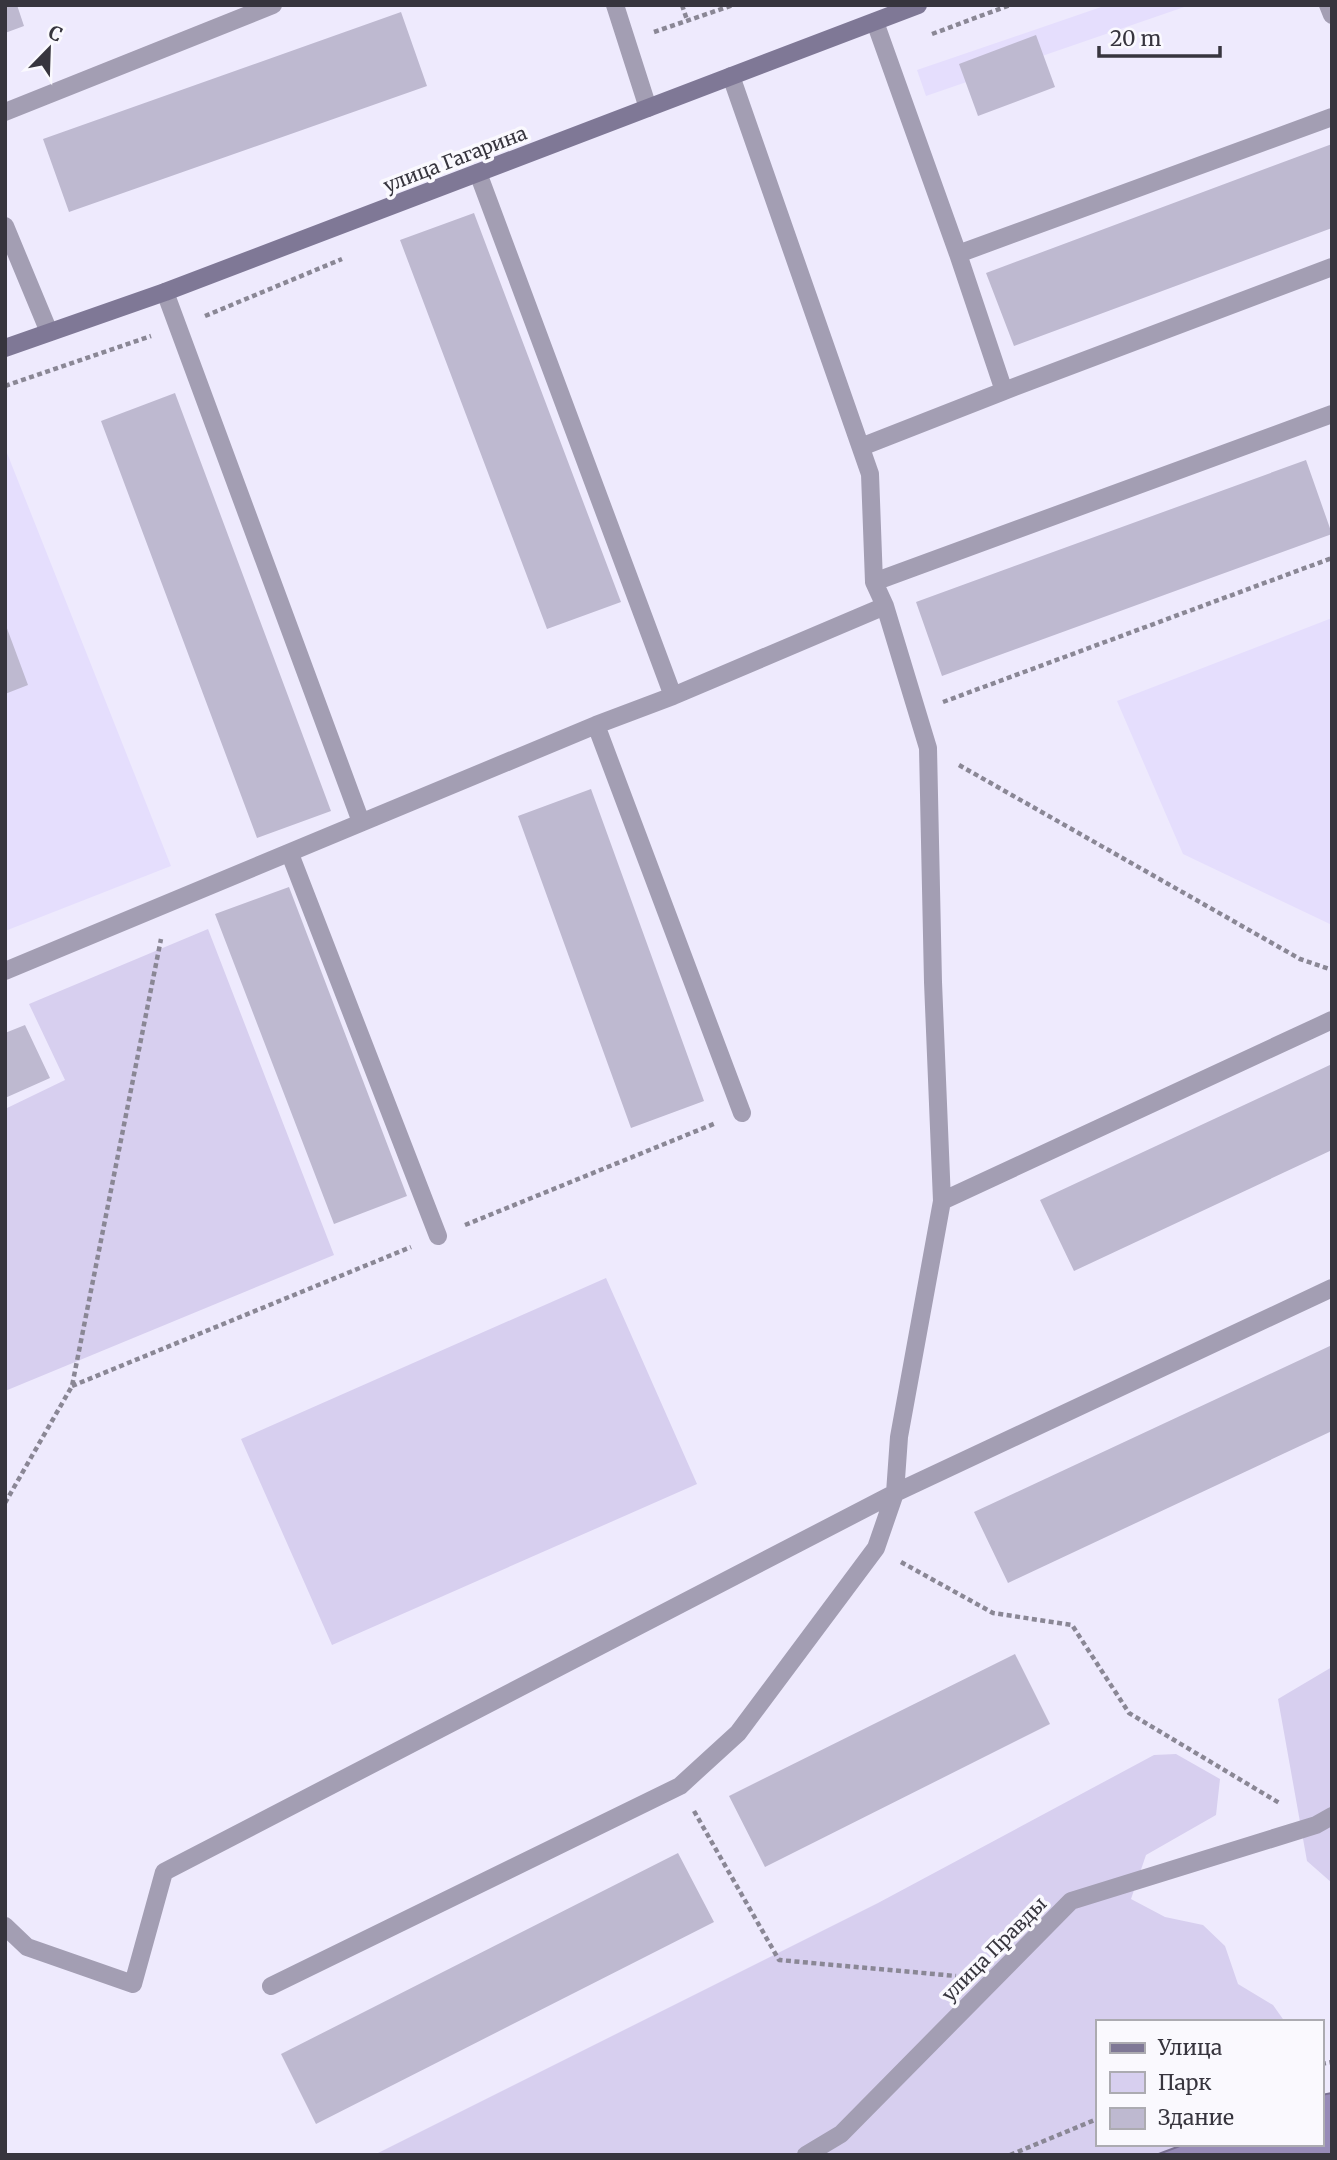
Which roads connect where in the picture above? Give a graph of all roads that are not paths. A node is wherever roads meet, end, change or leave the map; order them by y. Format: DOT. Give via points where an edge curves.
graph roads {
  1 [pos="273,5"];
  2 [pos="615,5"];
  3 [pos="918,5"];
  4 [pos="1328,5"];
  5 [pos="1332,15"];
  6 [pos="875,22"];
  7 [pos="731,76"];
  8 [pos="648,108"];
  9 [pos="5,112"];
  10 [pos="1332,117"];
  11 [pos="478,173"];
  12 [pos="5,226"];
  13 [pos="958,254"];
  14 [pos="1332,267"];
  15 [pos="165,292"];
  16 [pos="49,332"];
  17 [pos="5,348"];
  18 [pos="1004,391"];
  19 [pos="1332,414"];
  20 [pos="861,447"];
  21 [pos="874,582"];
  22 [pos="885,606"];
  23 [pos="673,696"];
  24 [pos="596,725"];
  25 [pos="361,822"];
  26 [pos="290,854"];
  27 [pos="5,971"];
  28 [pos="1332,1020"];
  29 [pos="743,1113"];
  30 [pos="942,1201"];
  31 [pos="438,1236"];
  32 [pos="1332,1288"];
  33 [pos="895,1493"];
  34 [pos="1324,1821"];
  35 [pos="5,1926"];
  36 [pos="271,1986"];
  37 [pos="806,2155"];
  1 -- 9 [label="street"];
  2 -- 8 [label="street"];
  3 -- 6 [label="main road, улица Гагарина"];
  4 -- 5 [label="street"];
  6 -- 7 [label="main road, улица Гагарина"];
  6 -- 13 [label="street"];
  7 -- 8 [label="main road, улица Гагарина"];
  7 -- 20 [label="street"];
  8 -- 11 [label="main road, улица Гагарина"];
  10 -- 13 [label="street"];
  11 -- 15 [label="main road, улица Гагарина"];
  11 -- 23 [label="street"];
  12 -- 16 [label="street"];
  13 -- 18 [label="street"];
  14 -- 18 [label="street"];
  15 -- 16 [label="main road, улица Гагарина"];
  15 -- 25 [label="street"];
  16 -- 17 [label="main road, улица Гагарина"];
  18 -- 20 [label="street"];
  19 -- 21 [label="street"];
  20 -- 21 [label="street" via="870,474"];
  21 -- 22 [label="street"];
  22 -- 23 [label="street"];
  22 -- 30 [label="street" via="928,748"];
  23 -- 24 [label="street"];
  24 -- 25 [label="street"];
  24 -- 29 [label="street"];
  25 -- 26 [label="street"];
  26 -- 27 [label="street"];
  26 -- 31 [label="street"];
  28 -- 30 [label="street"];
  30 -- 33 [label="street" via="899,1437"];
  32 -- 33 [label="street"];
  33 -- 35 [label="street" via="164,1872 133,1984 27,1947"];
  33 -- 36 [label="street" via="876,1548 738,1733 680,1786"];
  34 -- 37 [label="street, улица Правды" via="1071,1901 841,2134"];
}
